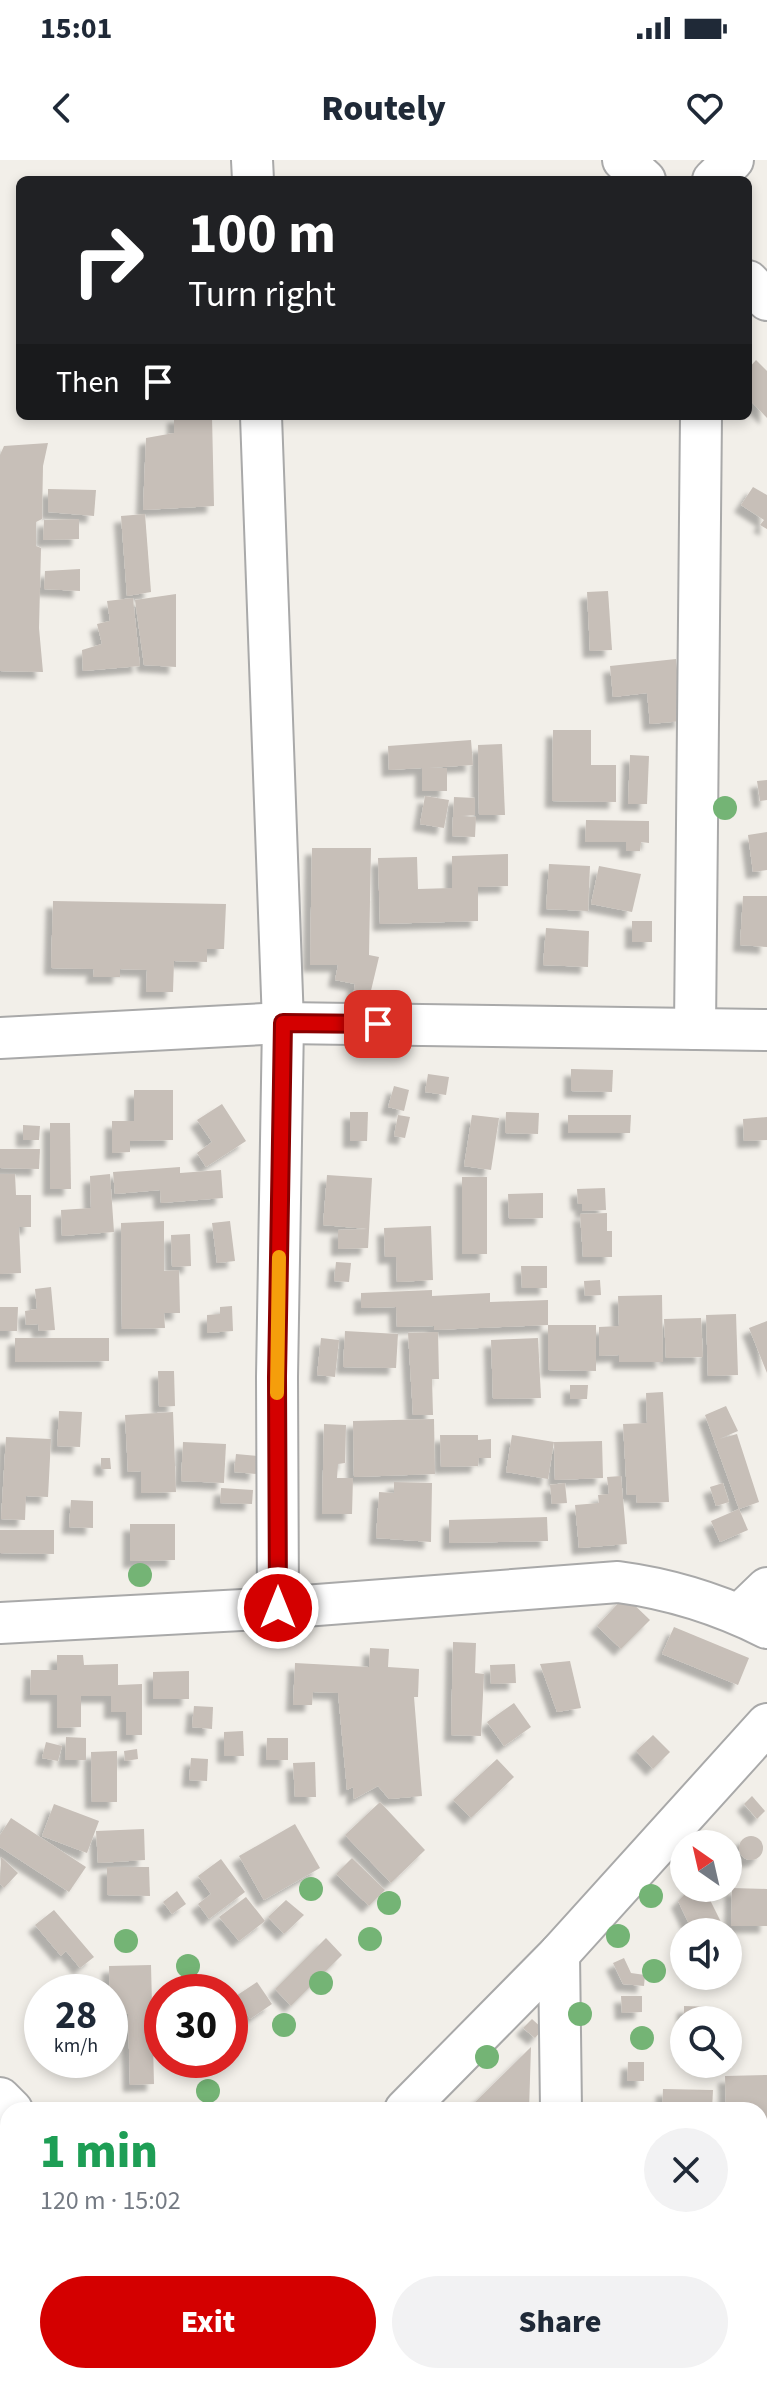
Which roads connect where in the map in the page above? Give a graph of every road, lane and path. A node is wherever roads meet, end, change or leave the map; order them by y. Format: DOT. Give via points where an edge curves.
graph roads {
  1 [pos="623,160"];
  2 [pos="733,160"];
  3 [pos="641,176"];
  4 [pos="717,176"];
  5 [pos="752,285"];
  6 [pos="767,300"];
  7 [pos="261,420"];
  8 [pos="701,420"];
  9 [pos="283,1023"];
  10 [pos="695,1029"];
  11 [pos="767,1030"];
  12 [pos="0,1038"];
  13 [pos="278,1608"];
  14 [pos="758,1610"];
  15 [pos="0,1623"];
  16 [pos="767,1724"];
  17 [pos="559,1954"];
  18 [pos="413,2102"];
  19 [pos="561,2102"];
  1 -- 3 [label="street"];
  2 -- 4 [label="street"];
  5 -- 6 [label="street"];
  7 -- 9 [label="street"];
  8 -- 10 [label="street"];
  9 -- 10 [label="street"];
  9 -- 12 [label="street"];
  9 -- 13 [label="street"];
  10 -- 11 [label="street"];
  13 -- 14 [label="street" via="618,1582"];
  13 -- 15 [label="street"];
  16 -- 17 [label="street"];
  17 -- 18 [label="street"];
  17 -- 19 [label="street"];
}
